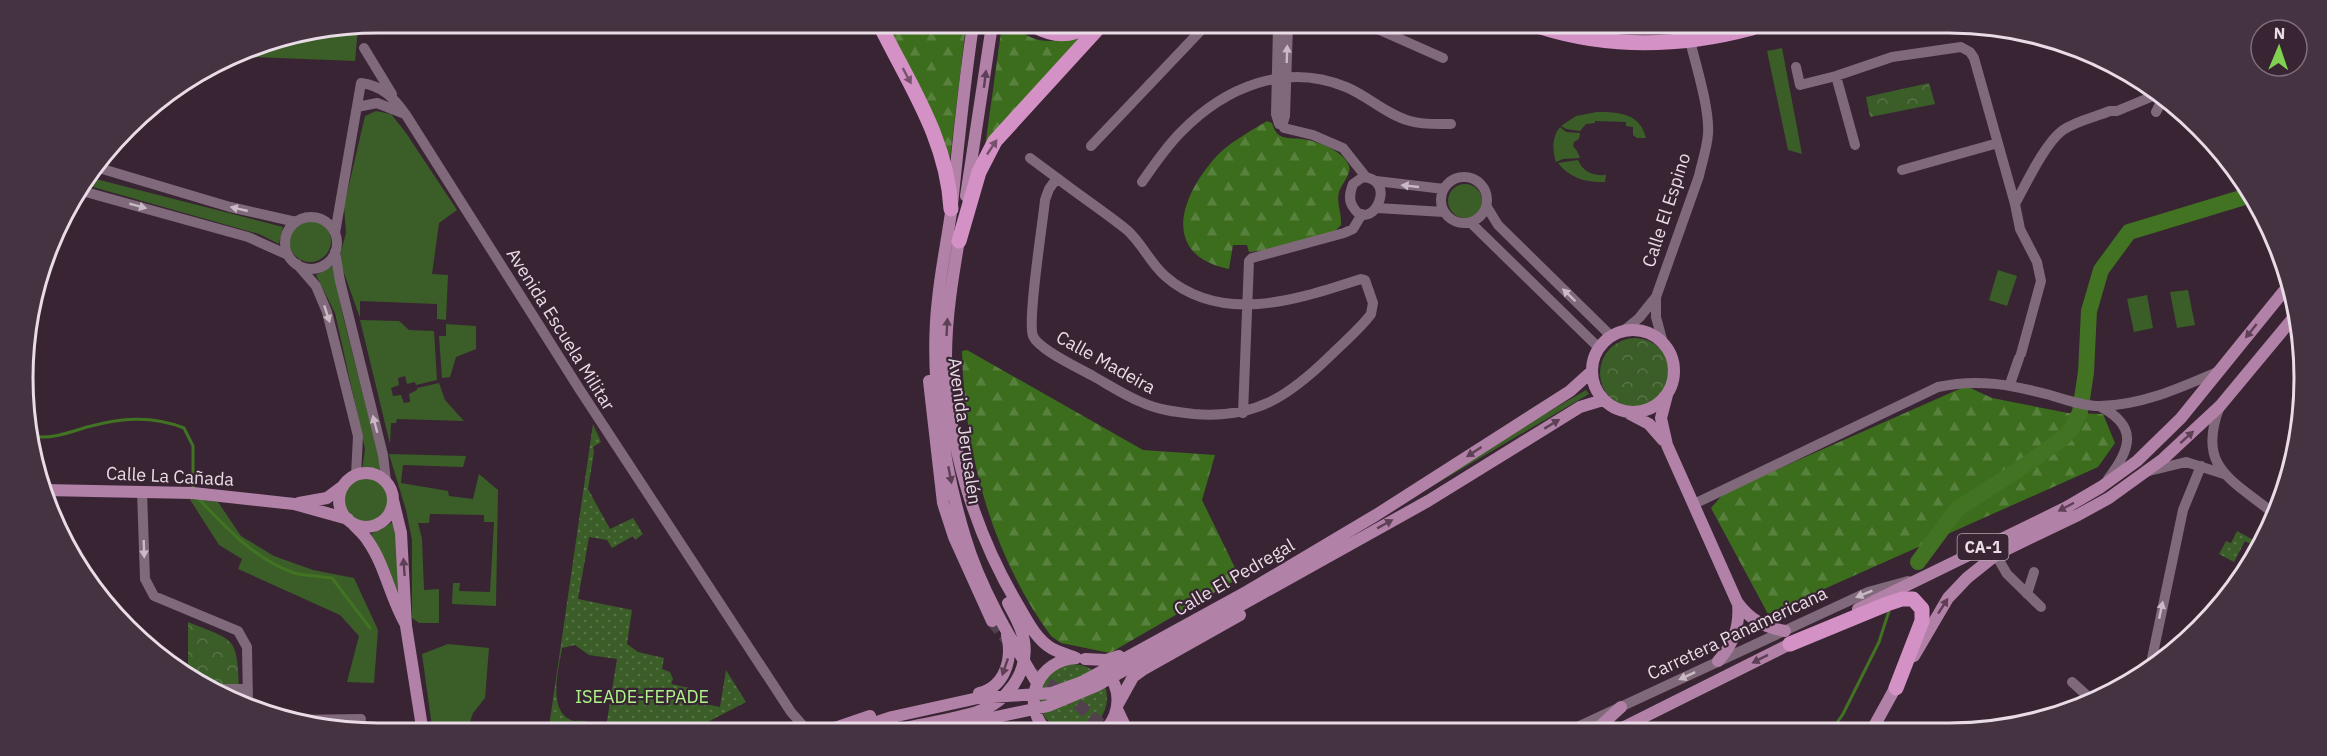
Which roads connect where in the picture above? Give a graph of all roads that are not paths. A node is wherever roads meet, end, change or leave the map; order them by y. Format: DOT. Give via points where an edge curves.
graph roads {
  1 [pos="884,33"];
  2 [pos="972,33"];
  3 [pos="991,33"];
  4 [pos="1053,33"];
  5 [pos="1074,33"];
  6 [pos="1094,33"];
  7 [pos="1198,33"];
  8 [pos="1278,33"];
  9 [pos="1287,33"];
  10 [pos="1387,33"];
  11 [pos="1564,33"];
  12 [pos="1688,33"];
  13 [pos="1728,33"];
  14 [pos="364,48"];
  15 [pos="1443,58"];
  16 [pos="1796,67"];
  17 [pos="1836,76"];
  18 [pos="1281,77"];
  19 [pos="394,97"];
  20 [pos="2151,98"];
  21 [pos="2160,105"];
  22 [pos="357,107"];
  23 [pos="2156,112"];
  24 [pos="406,115"];
  25 [pos="1451,124"];
  26 [pos="1998,144"];
  27 [pos="1855,145"];
  28 [pos="1091,146"];
  29 [pos="1030,158"];
  30 [pos="103,169"];
  31 [pos="1902,170"];
  32 [pos="1057,178"];
  33 [pos="1371,179"];
  34 [pos="1142,182"];
  35 [pos="1444,189"];
  36 [pos="87,192"];
  37 [pos="2014,204"];
  38 [pos="338,205"];
  39 [pos="1487,207"];
  40 [pos="1377,208"];
  41 [pos="951,209"];
  42 [pos="1444,212"];
  43 [pos="1362,214"];
  44 [pos="320,219"];
  45 [pos="296,222"];
  46 [pos="1471,223"];
  47 [pos="335,233"];
  48 [pos="959,241"];
  49 [pos="335,252"];
  50 [pos="288,255"];
  51 [pos="297,264"];
  52 [pos="2283,292"];
  53 [pos="1656,297"];
  54 [pos="1246,304"];
  55 [pos="2289,323"];
  56 [pos="1616,334"];
  57 [pos="1663,343"];
  58 [pos="1599,348"];
  59 [pos="1591,372"];
  60 [pos="2217,372"];
  61 [pos="2010,384"];
  62 [pos="1667,395"];
  63 [pos="1603,400"];
  64 [pos="2095,405"];
  65 [pos="2220,406"];
  66 [pos="1624,412"];
  67 [pos="1243,413"];
  68 [pos="1667,445"];
  69 [pos="2201,466"];
  70 [pos="961,467"];
  71 [pos="2146,472"];
  72 [pos="2224,474"];
  73 [pos="356,475"];
  74 [pos="1431,480"];
  75 [pos="386,481"];
  76 [pos="345,483"];
  77 [pos="2101,488"];
  78 [pos="51,490"];
  79 [pos="142,491"];
  80 [pos="393,500"];
  81 [pos="294,504"];
  82 [pos="1694,504"];
  83 [pos="2268,509"];
  84 [pos="350,520"];
  85 [pos="1334,553"];
  86 [pos="1996,555"];
  87 [pos="2034,572"];
  88 [pos="2027,594"];
  89 [pos="1251,595"];
  90 [pos="1737,602"];
  91 [pos="2041,607"];
  92 [pos="995,618"];
  93 [pos="406,626"];
  94 [pos="1788,637"];
  95 [pos="2152,657"];
  96 [pos="1081,658"];
  97 [pos="1718,661"];
  98 [pos="2072,682"];
  99 [pos="1896,687"];
  100 [pos="229,689"];
  101 [pos="248,689"];
  102 [pos="1035,689"];
  103 [pos="2086,695"];
  104 [pos="963,697"];
  105 [pos="248,698"];
  106 [pos="1118,706"];
  107 [pos="1621,707"];
  108 [pos="791,712"];
  109 [pos="330,719"];
  110 [pos="361,719"];
  111 [pos="421,723"];
  112 [pos="794,723"];
  113 [pos="801,723"];
  114 [pos="849,723"];
  115 [pos="874,723"];
  116 [pos="927,723"];
  117 [pos="968,723"];
  118 [pos="1041,723"];
  119 [pos="1110,723"];
  120 [pos="1124,723"];
  121 [pos="1586,723"];
  122 [pos="1603,723"];
  123 [pos="1631,723"];
  124 [pos="1876,723"];
  1 -- 41 [label="highway, one-way" via="934,130 948,180"];
  2 -- 41 [label="main road, Avenida Jerusalén"];
  48 -- 3 [label="main road, Avenida Jerusalén, one-way"];
  4 -- 5 [label="highway"];
  48 -- 6 [label="highway, one-way" via="979,172 995,141"];
  7 -- 28 [label="street"];
  8 -- 18 [label="street"];
  18 -- 9 [label="street, one-way"];
  10 -- 15 [label="street"];
  11 -- 13 [label="highway" via="1594,41 1653,44"];
  12 -- 53 [label="street, Calle El Espino" via="1708,138 1699,176"];
  14 -- 19 [label="street, Avenida Escuela Militar"];
  16 -- 17 [label="street" via="1800,85"];
  17 -- 26 [label="street" via="1892,57 1961,47 1974,58"];
  17 -- 27 [label="street"];
  18 -- 25 [label="street" via="1331,81 1411,121"];
  18 -- 33 [label="street" via="1276,117 1282,125 1343,148"];
  18 -- 34 [label="street" via="1251,85 1209,108 1181,132"];
  19 -- 22 [label="street" via="377,86 361,83"];
  19 -- 24 [label="street, Avenida Escuela Militar"];
  20 -- 37 [label="street" via="2064,129"];
  21 -- 23 [label="street"];
  22 -- 24 [label="street" via="381,104"];
  22 -- 38 [label="street"];
  24 -- 108 [label="street, Avenida Escuela Militar" via="586,400"];
  26 -- 31 [label="street"];
  26 -- 37 [label="street"];
  29 -- 32 [label="street"];
  45 -- 30 [label="street, one-way"];
  32 -- 54 [label="street" via="1127,231 1176,285 1202,298"];
  32 -- 67 [label="street, Calle Madeira" via="1045,200 1033,313 1034,336 1039,343 1149,405 1198,414"];
  35 -- 33 [label="street, one-way"];
  33 -- 40 [label="street" via="1381,195"];
  33 -- 43 [label="street" via="1357,179 1350,194 1355,210"];
  35 -- 39 [label="street" via="1455,178 1471,178 1484,186"];
  35 -- 42 [label="street"];
  36 -- 50 [label="street, one-way" via="248,237"];
  37 -- 61 [label="street" via="2041,281"];
  38 -- 44 [label="street"];
  38 -- 47 [label="street"];
  39 -- 46 [label="street"];
  56 -- 39 [label="street, one-way" via="1498,225"];
  40 -- 42 [label="street"];
  40 -- 43 [label="street" via="1371,214"];
  41 -- 92 [label="main road, Avenida Jerusalén, one-way" via="938,300 937,375 950,472 965,539"];
  42 -- 46 [label="street" via="1458,223"];
  43 -- 54 [label="street" via="1353,229 1344,233 1252,258 1248,264"];
  44 -- 45 [label="street" via="309,217"];
  44 -- 47 [label="street"];
  45 -- 50 [label="street" via="286,237"];
  46 -- 58 [label="street"];
  47 -- 49 [label="street"];
  70 -- 48 [label="main road, Avenida Jerusalén, one-way" via="950,410 946,357"];
  49 -- 51 [label="street" via="319,267"];
  75 -- 49 [label="street, one-way"];
  50 -- 51 [label="street"];
  51 -- 73 [label="street, one-way" via="315,286 327,312 358,436"];
  52 -- 60 [label="main road, Carretera Panamericana / CA-1, one-way"];
  53 -- 56 [label="street, Calle El Espino" via="1639,318"];
  53 -- 57 [label="street, Calle El Espino" via="1656,317"];
  54 -- 67 [label="street"];
  54 -- 67 [label="street, Calle Madeira" via="1305,297 1362,279 1373,303 1369,317 1308,376 1279,397"];
  55 -- 65 [label="main road, CA-1"];
  56 -- 57 [label="main road" via="1644,332"];
  56 -- 58 [label="main road"];
  57 -- 62 [label="main road" via="1670,353 1674,374"];
  58 -- 59 [label="main road"];
  59 -- 63 [label="main road"];
  59 -- 74 [label="main road, Calle El Pedregal, one-way" via="1570,391"];
  60 -- 64 [label="street" via="2161,396"];
  60 -- 77 [label="main road, Carretera Panamericana / CA-1" via="2152,448"];
  61 -- 64 [label="street"];
  61 -- 82 [label="street" via="1973,381 1938,387"];
  62 -- 66 [label="main road" via="1648,410"];
  62 -- 68 [label="main road" via="1661,418"];
  63 -- 66 [label="main road"];
  85 -- 63 [label="main road, Calle El Pedregal, one-way" via="1428,501 1580,407"];
  64 -- 77 [label="street" via="2122,421 2128,443"];
  71 -- 65 [label="main road, CA-1, one-way"];
  65 -- 72 [label="street" via="2211,450"];
  66 -- 68 [label="main road" via="1649,424"];
  68 -- 82 [label="main road"];
  69 -- 71 [label="street" via="2180,463"];
  69 -- 72 [label="street"];
  95 -- 69 [label="street, one-way" via="2183,510"];
  70 -- 96 [label="main road, Avenida Jerusalén" via="988,548 1033,630 1051,648"];
  70 -- 116 [label="main road" via="977,540 1020,627 1025,649 1022,670 1010,690 991,705"];
  71 -- 86 [label="main road, CA-1" via="2109,498"];
  72 -- 83 [label="street"];
  73 -- 75 [label="main road" via="372,474"];
  73 -- 76 [label="main road"];
  74 -- 89 [label="main road, Calle El Pedregal"];
  74 -- 96 [label="main road" via="1370,510 1121,656 1106,660"];
  75 -- 80 [label="main road"];
  76 -- 81 [label="main road, Calle La Cañada" via="327,498"];
  76 -- 84 [label="main road" via="340,501"];
  77 -- 94 [label="main road, Carretera Panamericana / CA-1, one-way" via="1920,578"];
  78 -- 79 [label="main road, Calle La Cañada"];
  79 -- 81 [label="main road, Calle La Cañada"];
  79 -- 101 [label="street, one-way" via="145,579 154,596 238,631 247,647"];
  80 -- 84 [label="main road" via="390,513 379,523 368,526"];
  93 -- 80 [label="main road, one-way" via="401,533"];
  81 -- 84 [label="main road, Calle La Cañada"];
  82 -- 90 [label="main road"];
  84 -- 93 [label="main road" via="368,541"];
  85 -- 89 [label="main road, Calle El Pedregal"];
  85 -- 106 [label="main road" via="1257,605 1133,676"];
  86 -- 88 [label="street" via="2007,574"];
  99 -- 86 [label="main road, CA-1, one-way" via="1948,598"];
  87 -- 88 [label="street"];
  88 -- 91 [label="street"];
  89 -- 115 [label="main road, Calle El Pedregal" via="1067,688 1037,695 978,698"];
  89 -- 117 [label="main road, Calle El Pedregal" via="1087,691 1048,706"];
  90 -- 94 [label="main road" via="1758,623"];
  90 -- 97 [label="main road" via="1737,628"];
  92 -- 102 [label="main road, Avenida Jerusalén"];
  92 -- 104 [label="main road, one-way" via="1009,647 1005,670 993,687"];
  93 -- 111 [label="main road"];
  94 -- 97 [label="street, Carretera Panamericana"];
  94 -- 99 [label="highway" via="1902,599 1913,599 1922,609 1922,621"];
  94 -- 123 [label="main road, Carretera Panamericana / CA-1, one-way"];
  96 -- 102 [label="main road" via="1052,664"];
  96 -- 106 [label="main road, Avenida Jerusalén" via="1100,665 1111,676"];
  97 -- 107 [label="street, Carretera Panamericana, one-way"];
  98 -- 103 [label="street"];
  99 -- 124 [label="main road, CA-1"];
  100 -- 101 [label="street"];
  101 -- 105 [label="street"];
  102 -- 104 [label="main road"];
  102 -- 118 [label="main road, Avenida Jerusalén" via="1035,712"];
  104 -- 114 [label="main road"];
  106 -- 119 [label="main road"];
  106 -- 120 [label="main road, Avenida Jerusalén"];
  107 -- 121 [label="street, Carretera Panamericana"];
  107 -- 122 [label="main road"];
  108 -- 112 [label="street, Avenida Escuela Militar"];
  108 -- 113 [label="street, Avenida Escuela Militar"];
  109 -- 110 [label="street"];
}
